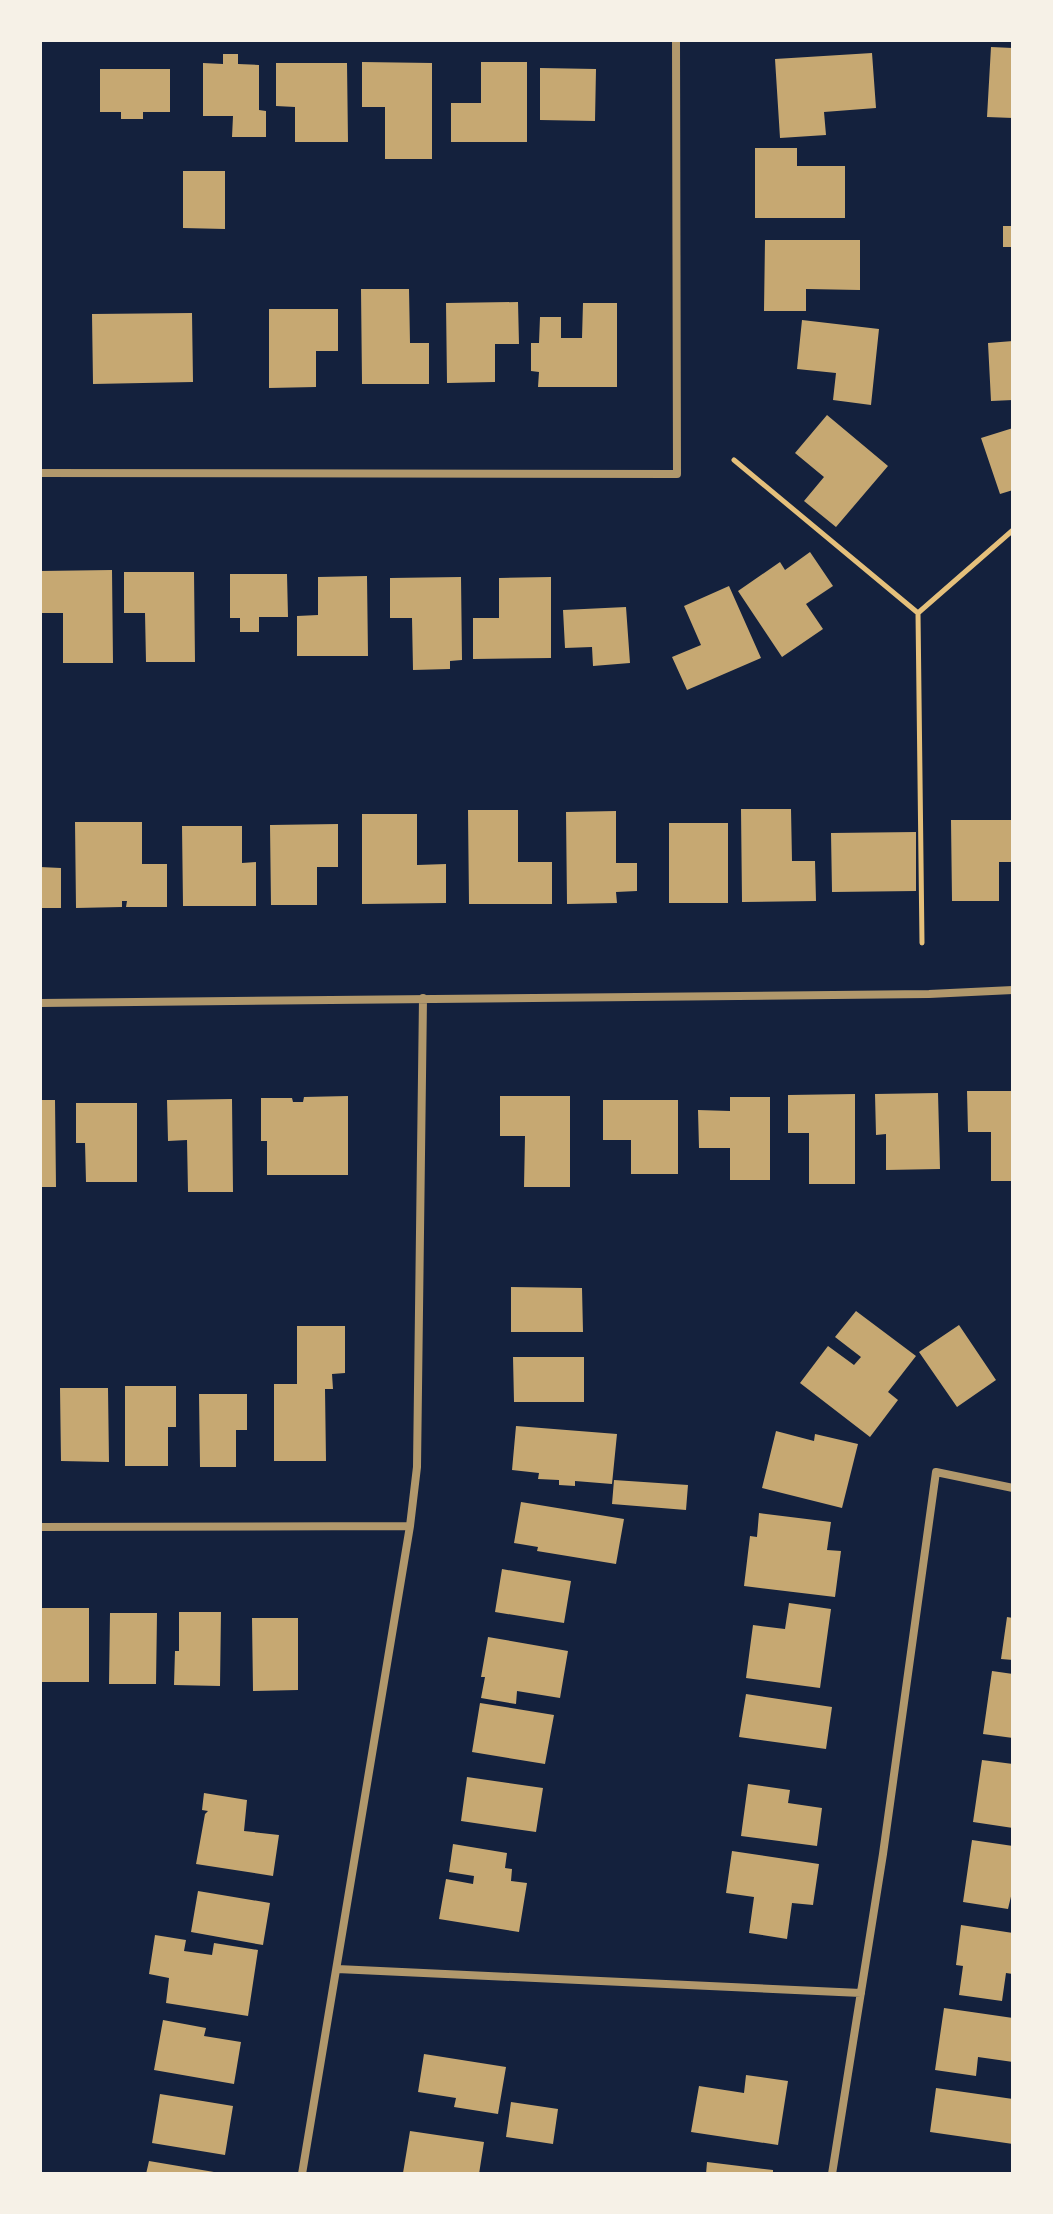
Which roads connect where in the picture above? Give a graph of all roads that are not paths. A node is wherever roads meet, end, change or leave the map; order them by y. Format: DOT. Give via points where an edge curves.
graph roads {
  1 [pos="676,40"];
  2 [pos="40,473"];
  3 [pos="1013,990"];
  4 [pos="423,998"];
  5 [pos="40,1003"];
  6 [pos="1013,1488"];
  7 [pos="410,1526"];
  8 [pos="40,1527"];
  9 [pos="337,1969"];
  10 [pos="861,1993"];
  11 [pos="302,2174"];
  12 [pos="832,2174"];
  1 -- 2 [label="street" via="677,474"];
  3 -- 4 [label="street"];
  4 -- 5 [label="street"];
  4 -- 7 [label="street" via="417,1467"];
  6 -- 10 [label="street" via="936,1472"];
  7 -- 8 [label="street"];
  7 -- 9 [label="street"];
  9 -- 10 [label="street"];
  9 -- 11 [label="street"];
  10 -- 12 [label="street"];
}
